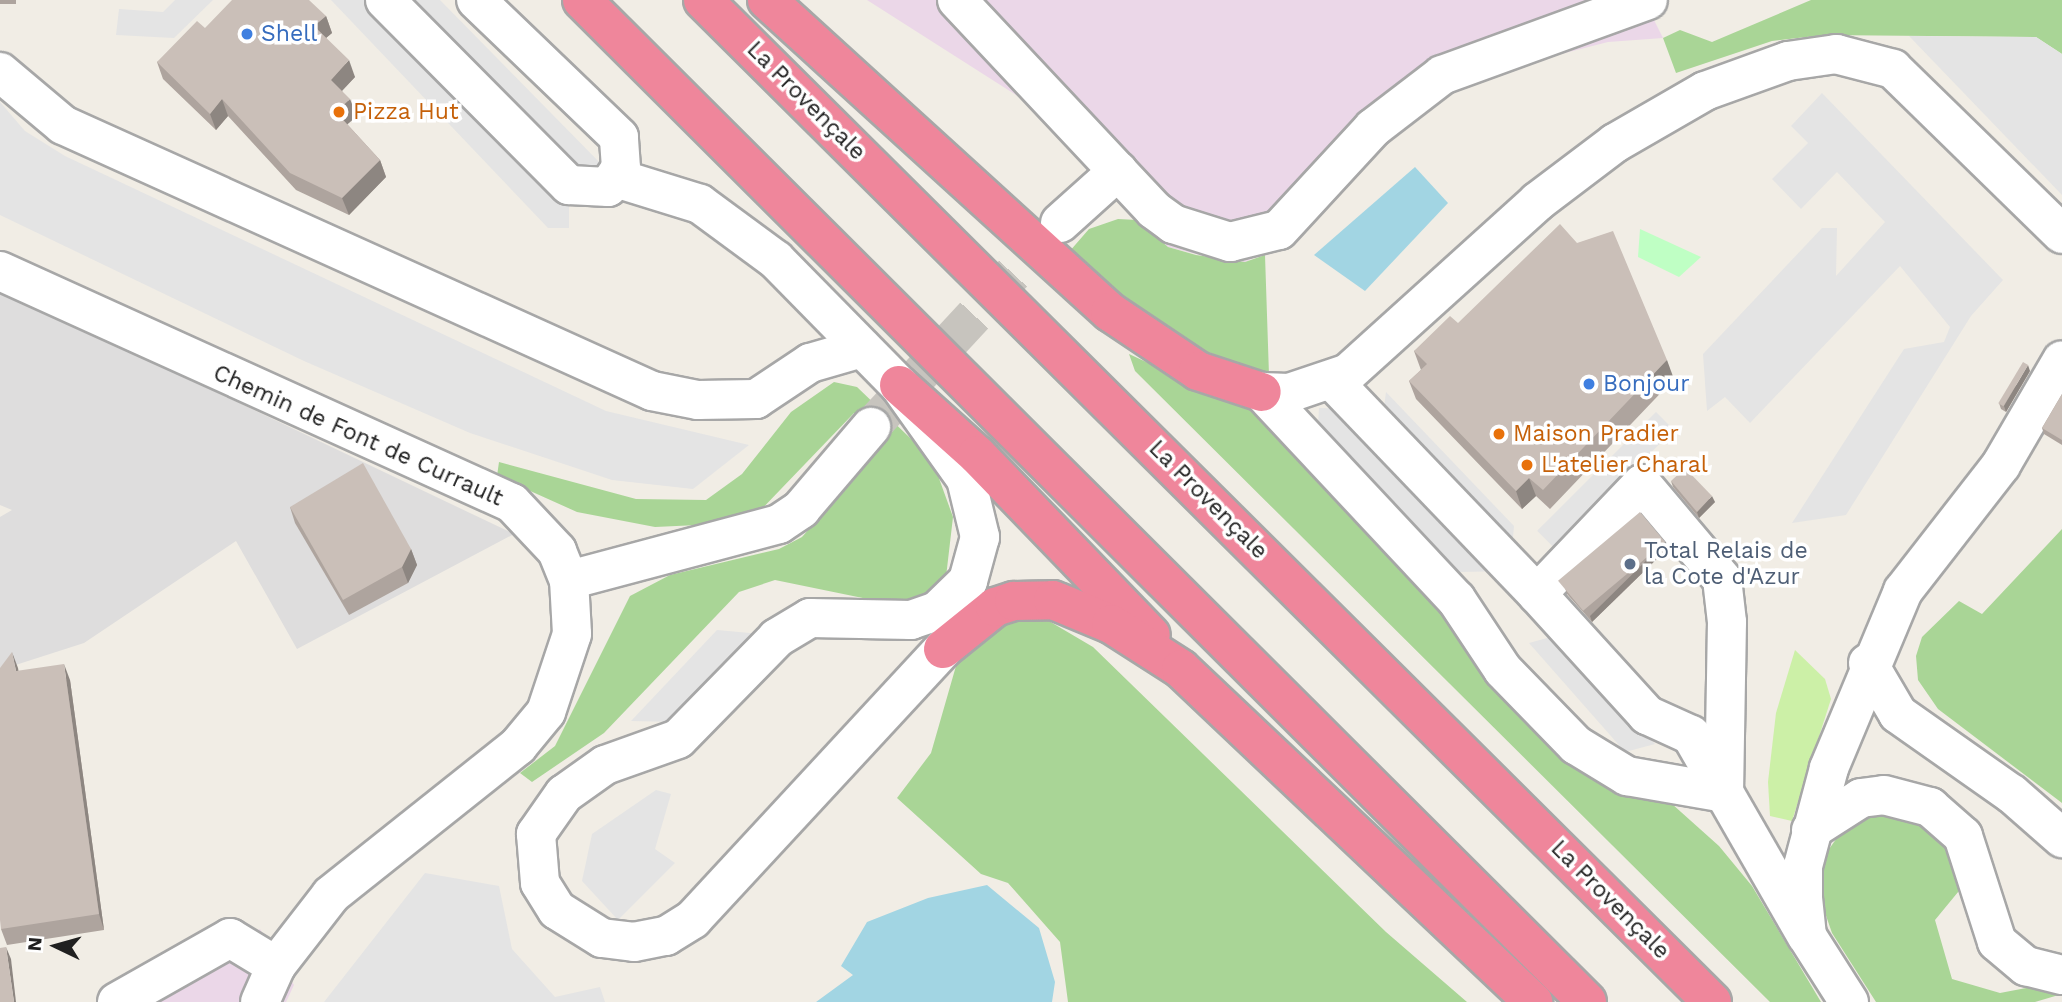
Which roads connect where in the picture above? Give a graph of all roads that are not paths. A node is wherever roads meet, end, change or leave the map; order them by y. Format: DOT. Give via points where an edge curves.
graph roads {
  1 [pos="386,0"];
  2 [pos="477,0"];
  3 [pos="582,0"];
  4 [pos="703,0"];
  5 [pos="767,0"];
  6 [pos="957,0"];
  7 [pos="1648,0"];
  8 [pos="0,72"];
  9 [pos="1118,171"];
  10 [pos="616,178"];
  11 [pos="1060,223"];
  12 [pos="2062,234"];
  13 [pos="0,271"];
  14 [pos="862,348"];
  15 [pos="2062,360"];
  16 [pos="1332,380"];
  17 [pos="900,385"];
  18 [pos="1262,392"];
  19 [pos="871,427"];
  20 [pos="569,580"];
  21 [pos="1536,594"];
  22 [pos="943,649"];
  23 [pos="1868,663"];
  24 [pos="1181,669"];
  25 [pos="1724,793"];
  26 [pos="1811,830"];
  27 [pos="2062,838"];
  28 [pos="1807,936"];
  29 [pos="276,967"];
  30 [pos="2062,975"];
  31 [pos="117,1002"];
  32 [pos="260,1002"];
  33 [pos="1533,1002"];
  34 [pos="1587,1002"];
  35 [pos="1712,1002"];
  36 [pos="1849,1002"];
  1 -- 10 [label="street" via="569,185 596,191"];
  2 -- 10 [label="street" via="618,137"];
  3 -- 34 [label="highway"];
  4 -- 35 [label="highway, La Provençale"];
  5 -- 18 [label="highway" via="1110,312 1198,371"];
  6 -- 9 [label="street"];
  7 -- 9 [label="street" via="1442,75 1373,128 1279,230 1251,241 1211,238 1172,224"];
  8 -- 14 [label="street" via="63,125 652,391 698,400 756,399 810,363"];
  9 -- 11 [label="street"];
  10 -- 14 [label="street" via="700,204 776,260"];
  12 -- 16 [label="street" via="1894,69 1836,54 1788,61 1682,101 1615,143 1537,202 1370,357"];
  13 -- 20 [label="street, Chemin de Font de Currault" via="513,503 557,551"];
  14 -- 17 [label="street"];
  15 -- 23 [label="street" via="2001,464 1903,591"];
  16 -- 18 [label="street" via="1289,393"];
  16 -- 21 [label="street"];
  17 -- 22 [label="street" via="967,479 980,537 968,581 937,611 911,620 840,615 790,628 678,739 605,765 564,794 536,834 540,883 558,910 602,938 634,942 666,936 700,912"];
  17 -- 24 [label="highway" via="977,455"];
  18 -- 25 [label="street" via="1455,599 1503,670 1577,744 1628,776"];
  19 -- 20 [label="street" via="802,509 779,524"];
  20 -- 29 [label="street, Chemin de Font de Currault" via="572,634 545,712 518,746 331,895"];
  21 -- 25 [label="street" via="1647,715 1691,735"];
  21 -- 25 [label="street" via="1642,484 1722,579 1727,622"];
  22 -- 24 [label="highway" via="995,607 1033,598 1111,624"];
  23 -- 26 [label="street"];
  23 -- 27 [label="street" via="1898,715 2012,794"];
  24 -- 33 [label="highway"];
  25 -- 28 [label="street"];
  26 -- 28 [label="street" via="1803,866"];
  26 -- 30 [label="street" via="1861,799 1884,795 1930,807 1963,836 1997,942 2026,966"];
  28 -- 36 [label="street"];
  29 -- 31 [label="street" via="230,938"];
  29 -- 32 [label="street, Chemin de Font de Currault"];
}
